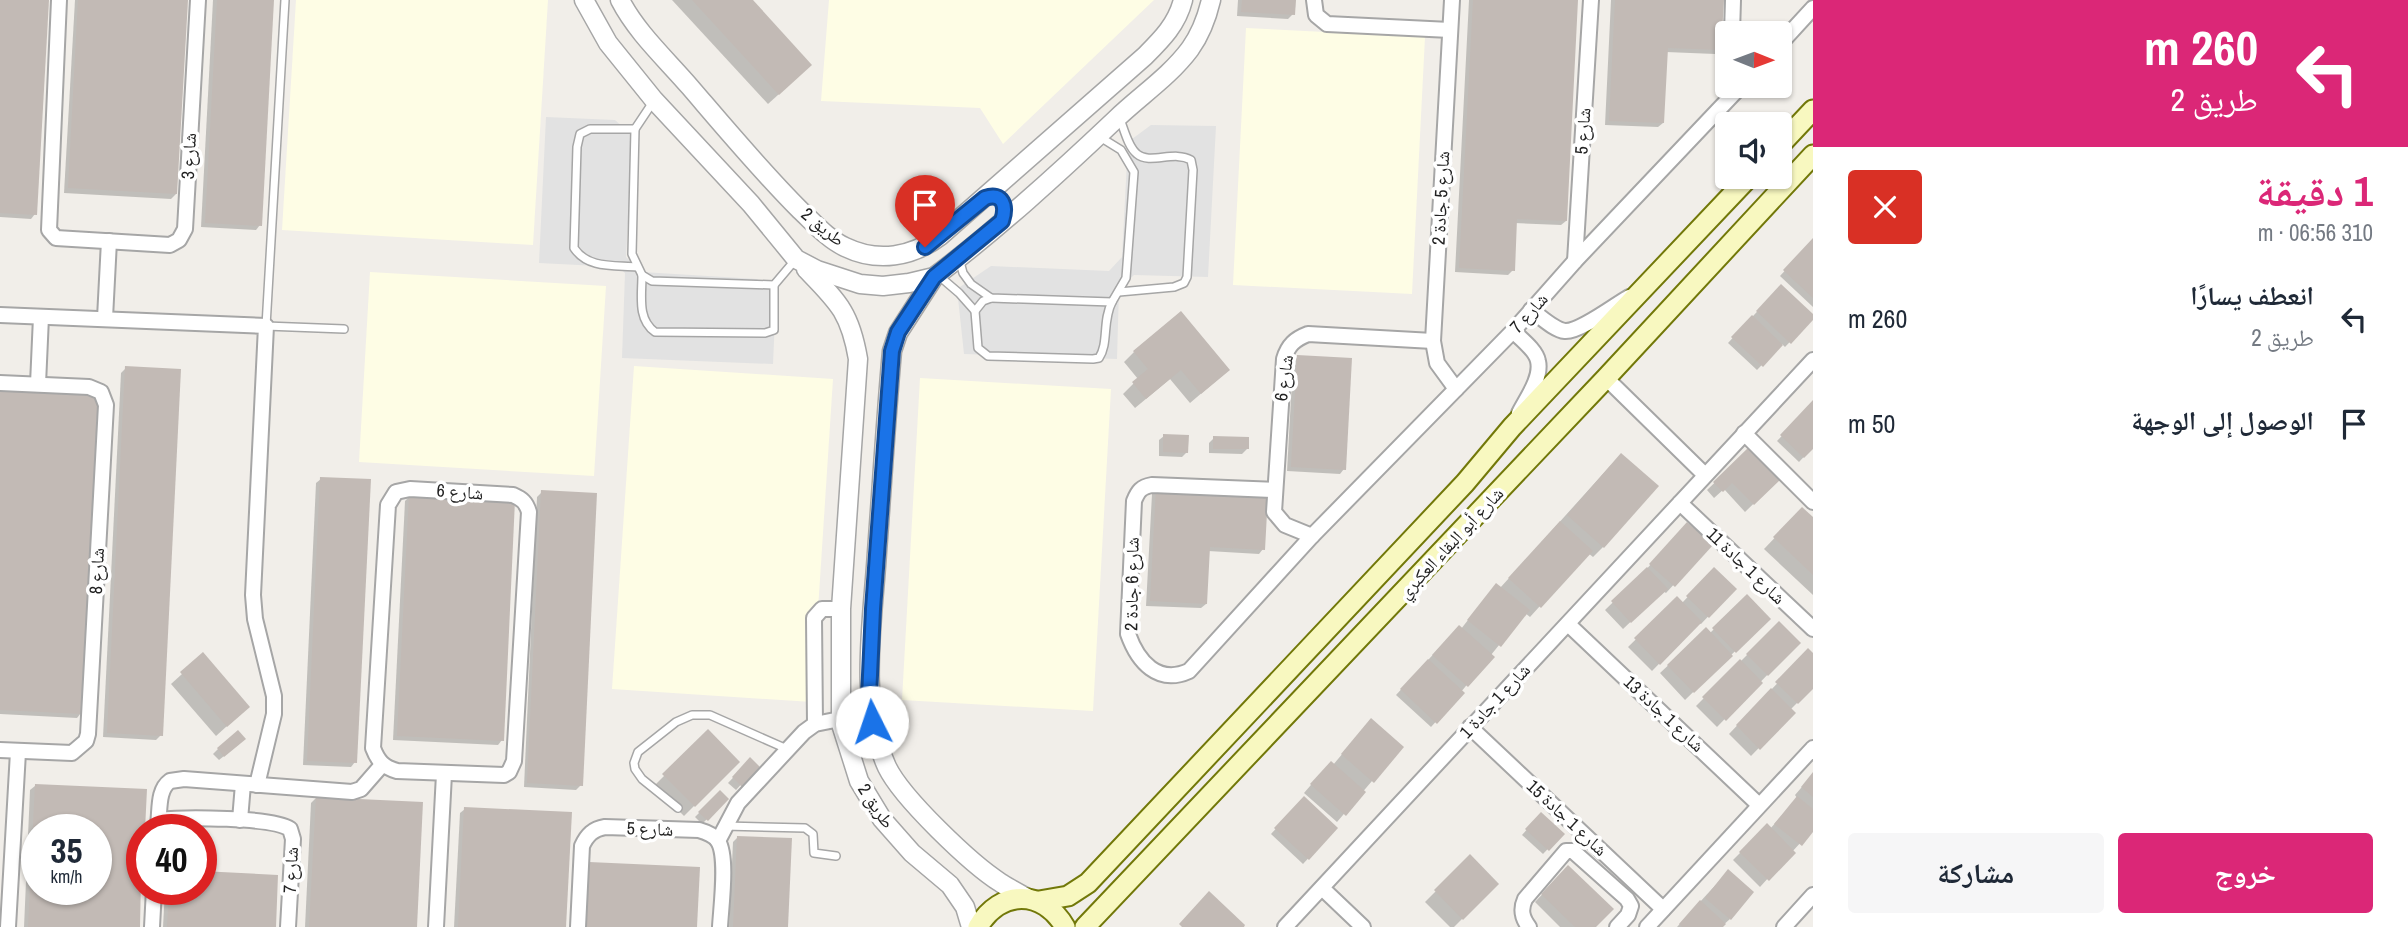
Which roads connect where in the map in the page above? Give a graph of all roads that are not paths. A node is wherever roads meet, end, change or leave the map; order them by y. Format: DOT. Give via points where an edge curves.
graph roads {
  1 [pos="59,0"];
  2 [pos="198,0"];
  3 [pos="285,0"];
  4 [pos="584,0"];
  5 [pos="620,0"];
  6 [pos="1183,0"];
  7 [pos="1211,0"];
  8 [pos="1314,0"];
  9 [pos="1452,0"];
  10 [pos="1591,0"];
  11 [pos="1733,0"];
  12 [pos="1813,8"];
  13 [pos="1732,21"];
  14 [pos="1450,30"];
  15 [pos="1792,31"];
  16 [pos="1724,98"];
  17 [pos="654,100"];
  18 [pos="1813,110"];
  19 [pos="1118,116"];
  20 [pos="635,129"];
  21 [pos="726,130"];
  22 [pos="1792,132"];
  23 [pos="1098,136"];
  24 [pos="1813,141"];
  25 [pos="702,150"];
  26 [pos="1039,152"];
  27 [pos="1813,155"];
  28 [pos="1145,158"];
  29 [pos="1134,172"];
  30 [pos="1056,175"];
  31 [pos="773,183"];
  32 [pos="1738,189"];
  33 [pos="985,198"];
  34 [pos="1774,198"];
  35 [pos="751,204"];
  36 [pos="1002,221"];
  37 [pos="109,241"];
  38 [pos="959,257"];
  39 [pos="796,259"];
  40 [pos="1575,261"];
  41 [pos="637,267"];
  42 [pos="642,275"];
  43 [pos="936,276"];
  44 [pos="774,285"];
  45 [pos="1645,287"];
  46 [pos="1118,292"];
  47 [pos="991,298"];
  48 [pos="1112,302"];
  49 [pos="1531,310"];
  50 [pos="975,311"];
  51 [pos="0,315"];
  52 [pos="41,317"];
  53 [pos="105,318"];
  54 [pos="265,326"];
  55 [pos="344,329"];
  56 [pos="1513,331"];
  57 [pos="1433,341"];
  58 [pos="1813,360"];
  59 [pos="1606,378"];
  60 [pos="0,383"];
  61 [pos="38,384"];
  62 [pos="1456,389"];
  63 [pos="855,410"];
  64 [pos="887,413"];
  65 [pos="1512,427"];
  66 [pos="1744,433"];
  67 [pos="1705,475"];
  68 [pos="1465,483"];
  69 [pos="1275,490"];
  70 [pos="1813,502"];
  71 [pos="1680,503"];
  72 [pos="1312,536"];
  73 [pos="841,609"];
  74 [pos="873,609"];
  75 [pos="1377,621"];
  76 [pos="1568,624"];
  77 [pos="1813,629"];
  78 [pos="840,719"];
  79 [pos="815,724"];
  80 [pos="1470,727"];
  81 [pos="1813,748"];
  82 [pos="788,749"];
  83 [pos="0,750"];
  84 [pos="18,751"];
  85 [pos="382,765"];
  86 [pos="444,774"];
  87 [pos="250,784"];
  88 [pos="1759,804"];
  89 [pos="678,808"];
  90 [pos="160,814"];
  91 [pos="240,820"];
  92 [pos="217,821"];
  93 [pos="725,825"];
  94 [pos="718,841"];
  95 [pos="836,856"];
  96 [pos="1322,888"];
  97 [pos="1813,895"];
  98 [pos="1034,900"];
  99 [pos="153,905"];
  100 [pos="1663,909"];
  101 [pos="8,927"];
  102 [pos="152,927"];
  103 [pos="288,927"];
  104 [pos="436,927"];
  105 [pos="578,927"];
  106 [pos="720,927"];
  107 [pos="971,927"];
  108 [pos="978,927"];
  109 [pos="1065,927"];
  110 [pos="1085,927"];
  111 [pos="1285,927"];
  112 [pos="1363,927"];
  113 [pos="1529,927"];
  114 [pos="1616,927"];
  115 [pos="1647,927"];
  116 [pos="1784,927"];
  1 -- 37 [label="street, شارع 3" via="49,230 56,238"];
  2 -- 37 [label="street, شارع 3" via="185,229 179,240 170,244"];
  3 -- 54 [label="lane"];
  4 -- 17 [label="street, طريق 2" via="608,43"];
  5 -- 21 [label="street, طريق 2" via="647,39"];
  6 -- 26 [label="street, طريق 2" via="1179,16 1164,38"];
  7 -- 19 [label="street, طريق 2" via="1205,22 1174,69"];
  8 -- 14 [label="street" via="1316,15 1327,24"];
  9 -- 14 [label="street, شارع 5 جادة 2"];
  10 -- 40 [label="street, شارع 5"];
  11 -- 13 [label="street"];
  12 -- 15 [label="street"];
  14 -- 57 [label="street, شارع 5 جادة 2"];
  16 -- 40 [label="street, شارع 7"];
  17 -- 20 [label="lane"];
  17 -- 25 [label="street, طريق 2"];
  18 -- 22 [label="main road"];
  19 -- 23 [label="street, طريق 2"];
  19 -- 28 [label="lane" via="1136,154"];
  20 -- 41 [label="lane" via="632,254"];
  20 -- 41 [label="lane" via="590,129 580,134 574,248 591,263"];
  21 -- 25 [label="street" via="725,147"];
  21 -- 31 [label="street, طريق 2"];
  23 -- 29 [label="lane" via="1121,150"];
  23 -- 30 [label="street, طريق 2"];
  24 -- 34 [label="main road" via="1780,177"];
  25 -- 35 [label="street, طريق 2"];
  26 -- 30 [label="street" via="1038,169"];
  26 -- 33 [label="street, طريق 2"];
  27 -- 34 [label="main road, شارع أبو البقاء العكبري"];
  28 -- 29 [label="lane"];
  28 -- 46 [label="lane" via="1183,155 1191,160 1187,276 1174,287"];
  29 -- 46 [label="lane" via="1126,278"];
  30 -- 36 [label="street, طريق 2"];
  31 -- 33 [label="street, طريق 2" via="844,247 879,257 925,247"];
  31 -- 35 [label="street" via="754,186"];
  32 -- 45 [label="main road, شارع أبو البقاء العكبري"];
  33 -- 36 [label="street" via="999,197 1003,202"];
  34 -- 59 [label="main road, شارع أبو البقاء العكبري"];
  35 -- 39 [label="street, طريق 2"];
  36 -- 38 [label="street, طريق 2"];
  37 -- 53 [label="street"];
  38 -- 43 [label="street, طريق 2"];
  38 -- 47 [label="lane" via="971,284"];
  39 -- 43 [label="street, طريق 2" via="860,284 896,285"];
  39 -- 44 [label="lane"];
  39 -- 63 [label="street, طريق 2" via="838,302 853,333 858,359"];
  40 -- 49 [label="street, شارع 7"];
  41 -- 42 [label="lane"];
  42 -- 44 [label="lane" via="653,281"];
  42 -- 44 [label="lane" via="642,316 655,332 774,330"];
  43 -- 50 [label="lane"];
  43 -- 64 [label="street, طريق 2" via="898,332"];
  45 -- 49 [label="street" via="1567,331"];
  45 -- 65 [label="main road, شارع أبو البقاء العكبري"];
  46 -- 48 [label="lane"];
  47 -- 48 [label="lane"];
  47 -- 50 [label="lane"];
  48 -- 50 [label="lane" via="1105,319 1103,352 1093,359 988,356 978,348"];
  49 -- 56 [label="street, شارع 7"];
  51 -- 52 [label="street"];
  52 -- 53 [label="street"];
  52 -- 61 [label="street"];
  53 -- 54 [label="street"];
  54 -- 55 [label="lane"];
  54 -- 87 [label="street" via="253,595 274,714"];
  56 -- 62 [label="street, شارع 7"];
  56 -- 65 [label="street" via="1539,362 1537,377"];
  57 -- 62 [label="street, شارع 5 جادة 2" via="1437,363"];
  57 -- 69 [label="street, شارع 6" via="1308,334 1297,338 1284,359"];
  58 -- 66 [label="street, شارع 1 جادة 1"];
  59 -- 67 [label="street"];
  59 -- 75 [label="main road, شارع أبو البقاء العكبري"];
  60 -- 61 [label="street, شارع 8"];
  61 -- 84 [label="street, شارع 8" via="95,389 106,405 89,720 86,741 72,753"];
  62 -- 72 [label="street, شارع 7"];
  63 -- 64 [label="street" via="866,401 882,405"];
  63 -- 73 [label="street, طريق 2"];
  64 -- 74 [label="street, طريق 2"];
  65 -- 68 [label="main road, شارع أبو البقاء العكبري"];
  66 -- 67 [label="street, شارع 1 جادة 1"];
  66 -- 70 [label="street"];
  67 -- 71 [label="street, شارع 1 جادة 1"];
  68 -- 75 [label="main road" via="1451,507 1371,595 1365,615"];
  68 -- 98 [label="main road, شارع أبو البقاء العكبري" via="1088,883 1068,896"];
  69 -- 72 [label="street, شارع 6" via="1278,519"];
  69 -- 72 [label="street, شارع 6 جادة 2" via="1152,485 1137,493 1127,621 1132,645 1145,663 1166,676 1189,671"];
  71 -- 76 [label="street, شارع 1 جادة 1"];
  71 -- 77 [label="street, شارع 1 جادة 11"];
  73 -- 74 [label="street" via="848,620 860,623"];
  73 -- 78 [label="street, طريق 2"];
  73 -- 79 [label="street" via="822,609 814,618"];
  74 -- 98 [label="street, طريق 2" via="869,697 887,766 901,790 979,866"];
  75 -- 110 [label="main road, شارع أبو البقاء العكبري"];
  76 -- 80 [label="street, شارع 1 جادة 1"];
  76 -- 88 [label="street, شارع 1 جادة 13"];
  78 -- 79 [label="street"];
  78 -- 107 [label="street, طريق 2" via="859,781 882,819 912,853 950,885 965,907"];
  79 -- 82 [label="street"];
  80 -- 96 [label="street, شارع 1 جادة 1"];
  80 -- 100 [label="street, شارع 1 جادة 15"];
  81 -- 88 [label="street"];
  82 -- 89 [label="lane" via="710,715 692,715 676,722 638,752 634,763 642,779"];
  82 -- 93 [label="street" via="738,803"];
  83 -- 84 [label="street, شارع 8"];
  84 -- 101 [label="street"];
  85 -- 86 [label="street, شارع 6" via="397,771"];
  85 -- 86 [label="street, شارع 6" via="373,748 392,496 410,489 513,495 524,501 529,512 514,761 504,775"];
  85 -- 87 [label="street" via="352,792"];
  86 -- 104 [label="street"];
  87 -- 90 [label="street" via="170,781 161,792"];
  87 -- 91 [label="street"];
  88 -- 100 [label="street"];
  91 -- 92 [label="street, شارع 7"];
  91 -- 103 [label="street, شارع 7" via="285,825 292,834"];
  93 -- 94 [label="street"];
  93 -- 95 [label="lane" via="805,828 813,834 814,853"];
  94 -- 105 [label="street, شارع 5" via="699,830 605,827 592,832 582,846"];
  94 -- 106 [label="street" via="723,857"];
  96 -- 111 [label="street, شارع 1 جادة 1"];
  96 -- 112 [label="street"];
  97 -- 116 [label="street"];
  98 -- 108 [label="main road, شارع أبو البقاء العكبري" via="1006,901 984,916"];
  98 -- 109 [label="main road" via="1050,907"];
  99 -- 102 [label="street"];
  100 -- 115 [label="street"];
  113 -- 114 [label="street" via="1522,915 1525,899 1566,851 1573,851 1627,899 1631,906 1628,915"];
}
